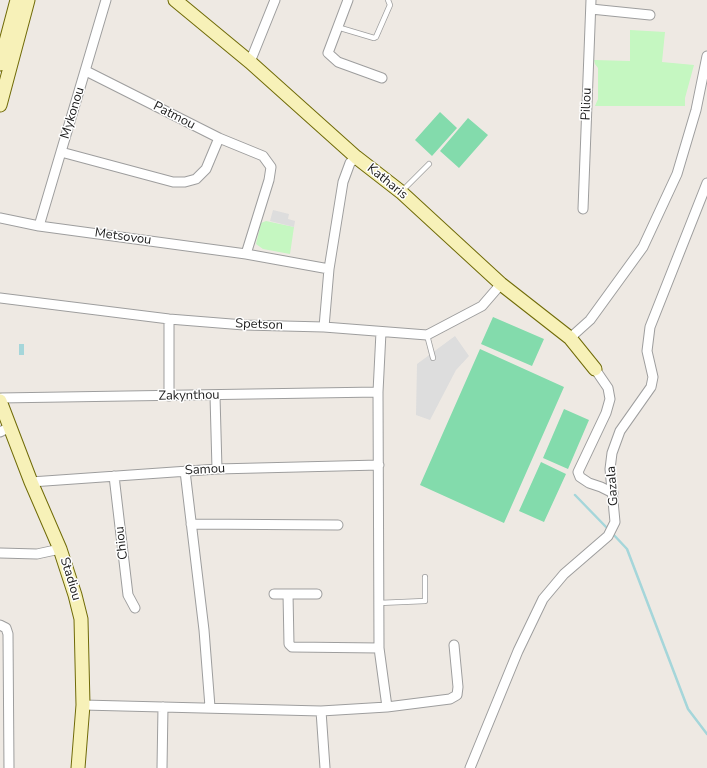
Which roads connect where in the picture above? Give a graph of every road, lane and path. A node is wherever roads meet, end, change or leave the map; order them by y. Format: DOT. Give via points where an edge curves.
graph roads {
  1 [pos="17,0"];
  2 [pos="28,0"];
  3 [pos="106,0"];
  4 [pos="175,0"];
  5 [pos="274,0"];
  6 [pos="348,0"];
  7 [pos="388,0"];
  8 [pos="591,4"];
  9 [pos="650,15"];
  10 [pos="337,27"];
  11 [pos="707,56"];
  12 [pos="250,62"];
  13 [pos="0,64"];
  14 [pos="86,71"];
  15 [pos="382,78"];
  16 [pos="0,105"];
  17 [pos="218,138"];
  18 [pos="61,152"];
  19 [pos="356,157"];
  20 [pos="429,164"];
  21 [pos="707,183"];
  22 [pos="401,192"];
  23 [pos="583,208"];
  24 [pos="0,218"];
  25 [pos="39,226"];
  26 [pos="246,254"];
  27 [pos="329,269"];
  28 [pos="501,284"];
  29 [pos="0,298"];
  30 [pos="169,318"];
  31 [pos="324,327"];
  32 [pos="381,332"];
  33 [pos="427,335"];
  34 [pos="570,338"];
  35 [pos="433,358"];
  36 [pos="595,369"];
  37 [pos="378,392"];
  38 [pos="169,396"];
  39 [pos="215,396"];
  40 [pos="0,400"];
  41 [pos="5,430"];
  42 [pos="379,465"];
  43 [pos="217,469"];
  44 [pos="185,471"];
  45 [pos="114,476"];
  46 [pos="31,482"];
  47 [pos="613,493"];
  48 [pos="191,524"];
  49 [pos="338,525"];
  50 [pos="60,549"];
  51 [pos="0,553"];
  52 [pos="425,577"];
  53 [pos="274,594"];
  54 [pos="288,594"];
  55 [pos="317,594"];
  56 [pos="379,603"];
  57 [pos="135,608"];
  58 [pos="0,625"];
  59 [pos="454,646"];
  60 [pos="379,648"];
  61 [pos="0,668"];
  62 [pos="10,668"];
  63 [pos="82,705"];
  64 [pos="163,707"];
  65 [pos="210,707"];
  66 [pos="387,707"];
  67 [pos="321,711"];
  68 [pos="0,742"];
  69 [pos="10,743"];
  70 [pos="9,768"];
  71 [pos="78,768"];
  72 [pos="162,768"];
  73 [pos="325,768"];
  74 [pos="470,768"];
  1 -- 13 [label="street"];
  2 -- 16 [label="street"];
  3 -- 14 [label="street, Mykonou"];
  4 -- 12 [label="street, Katharis"];
  5 -- 12 [label="street"];
  6 -- 10 [label="street"];
  7 -- 10 [label="lane" via="390,5 376,38"];
  8 -- 9 [label="street"];
  8 -- 23 [label="street, Piliou"];
  10 -- 15 [label="street" via="328,53 338,62"];
  11 -- 34 [label="street" via="696,110 677,174 643,247 590,320"];
  12 -- 19 [label="street, Katharis"];
  14 -- 17 [label="street, Patmou"];
  14 -- 18 [label="street, Mykonou"];
  17 -- 18 [label="street" via="206,169 196,179 185,182 173,182"];
  17 -- 26 [label="street, Patmou" via="263,156 271,167"];
  18 -- 25 [label="street, Mykonou"];
  19 -- 22 [label="street, Katharis"];
  19 -- 27 [label="street" via="350,163 343,182"];
  20 -- 22 [label="lane"];
  21 -- 47 [label="street, Gazala" via="650,327 647,351 653,377 651,387 620,431 612,453 610,469"];
  22 -- 28 [label="street, Katharis"];
  24 -- 25 [label="street, Metsovou"];
  25 -- 26 [label="street, Metsovou"];
  26 -- 27 [label="street, Metsovou"];
  27 -- 31 [label="street"];
  28 -- 33 [label="street" via="482,306"];
  28 -- 34 [label="street, Katharis"];
  29 -- 30 [label="street, Spetson"];
  30 -- 31 [label="street, Spetson" via="244,325"];
  30 -- 38 [label="street"];
  31 -- 32 [label="street, Spetson"];
  32 -- 33 [label="street, Spetson"];
  32 -- 37 [label="street"];
  33 -- 35 [label="lane"];
  34 -- 36 [label="street, Katharis"];
  36 -- 47 [label="street" via="608,388 610,399 578,472 580,477 589,483"];
  37 -- 39 [label="street, Zakynthou"];
  37 -- 42 [label="street"];
  38 -- 39 [label="street, Zakynthou"];
  38 -- 40 [label="street, Zakynthou"];
  39 -- 43 [label="street"];
  40 -- 41 [label="street, Stadiou"];
  41 -- 46 [label="street, Stadiou"];
  42 -- 43 [label="street, Samou"];
  42 -- 56 [label="street"];
  43 -- 44 [label="street, Samou"];
  44 -- 45 [label="street, Samou"];
  44 -- 48 [label="street"];
  45 -- 46 [label="street, Samou"];
  45 -- 57 [label="street, Chiou" via="128,595"];
  46 -- 50 [label="street, Stadiou"];
  47 -- 74 [label="street, Gazala" via="615,522 608,536 564,574 543,599 518,651"];
  48 -- 49 [label="street"];
  48 -- 65 [label="street"];
  50 -- 51 [label="street" via="37,554"];
  50 -- 63 [label="street, Stadiou" via="81,619"];
  52 -- 56 [label="lane" via="425,601"];
  53 -- 54 [label="street"];
  54 -- 55 [label="street"];
  54 -- 60 [label="street" via="289,644 292,647"];
  56 -- 60 [label="street"];
  58 -- 62 [label="street" via="6,628 8,634"];
  59 -- 66 [label="street" via="457,695 450,699"];
  60 -- 66 [label="street"];
  61 -- 62 [label="street"];
  62 -- 69 [label="street"];
  63 -- 64 [label="street"];
  63 -- 71 [label="street, Stadiou"];
  64 -- 65 [label="street"];
  64 -- 72 [label="street"];
  65 -- 67 [label="street"];
  66 -- 67 [label="street"];
  67 -- 73 [label="street"];
  68 -- 69 [label="street"];
  69 -- 70 [label="street"];
}
